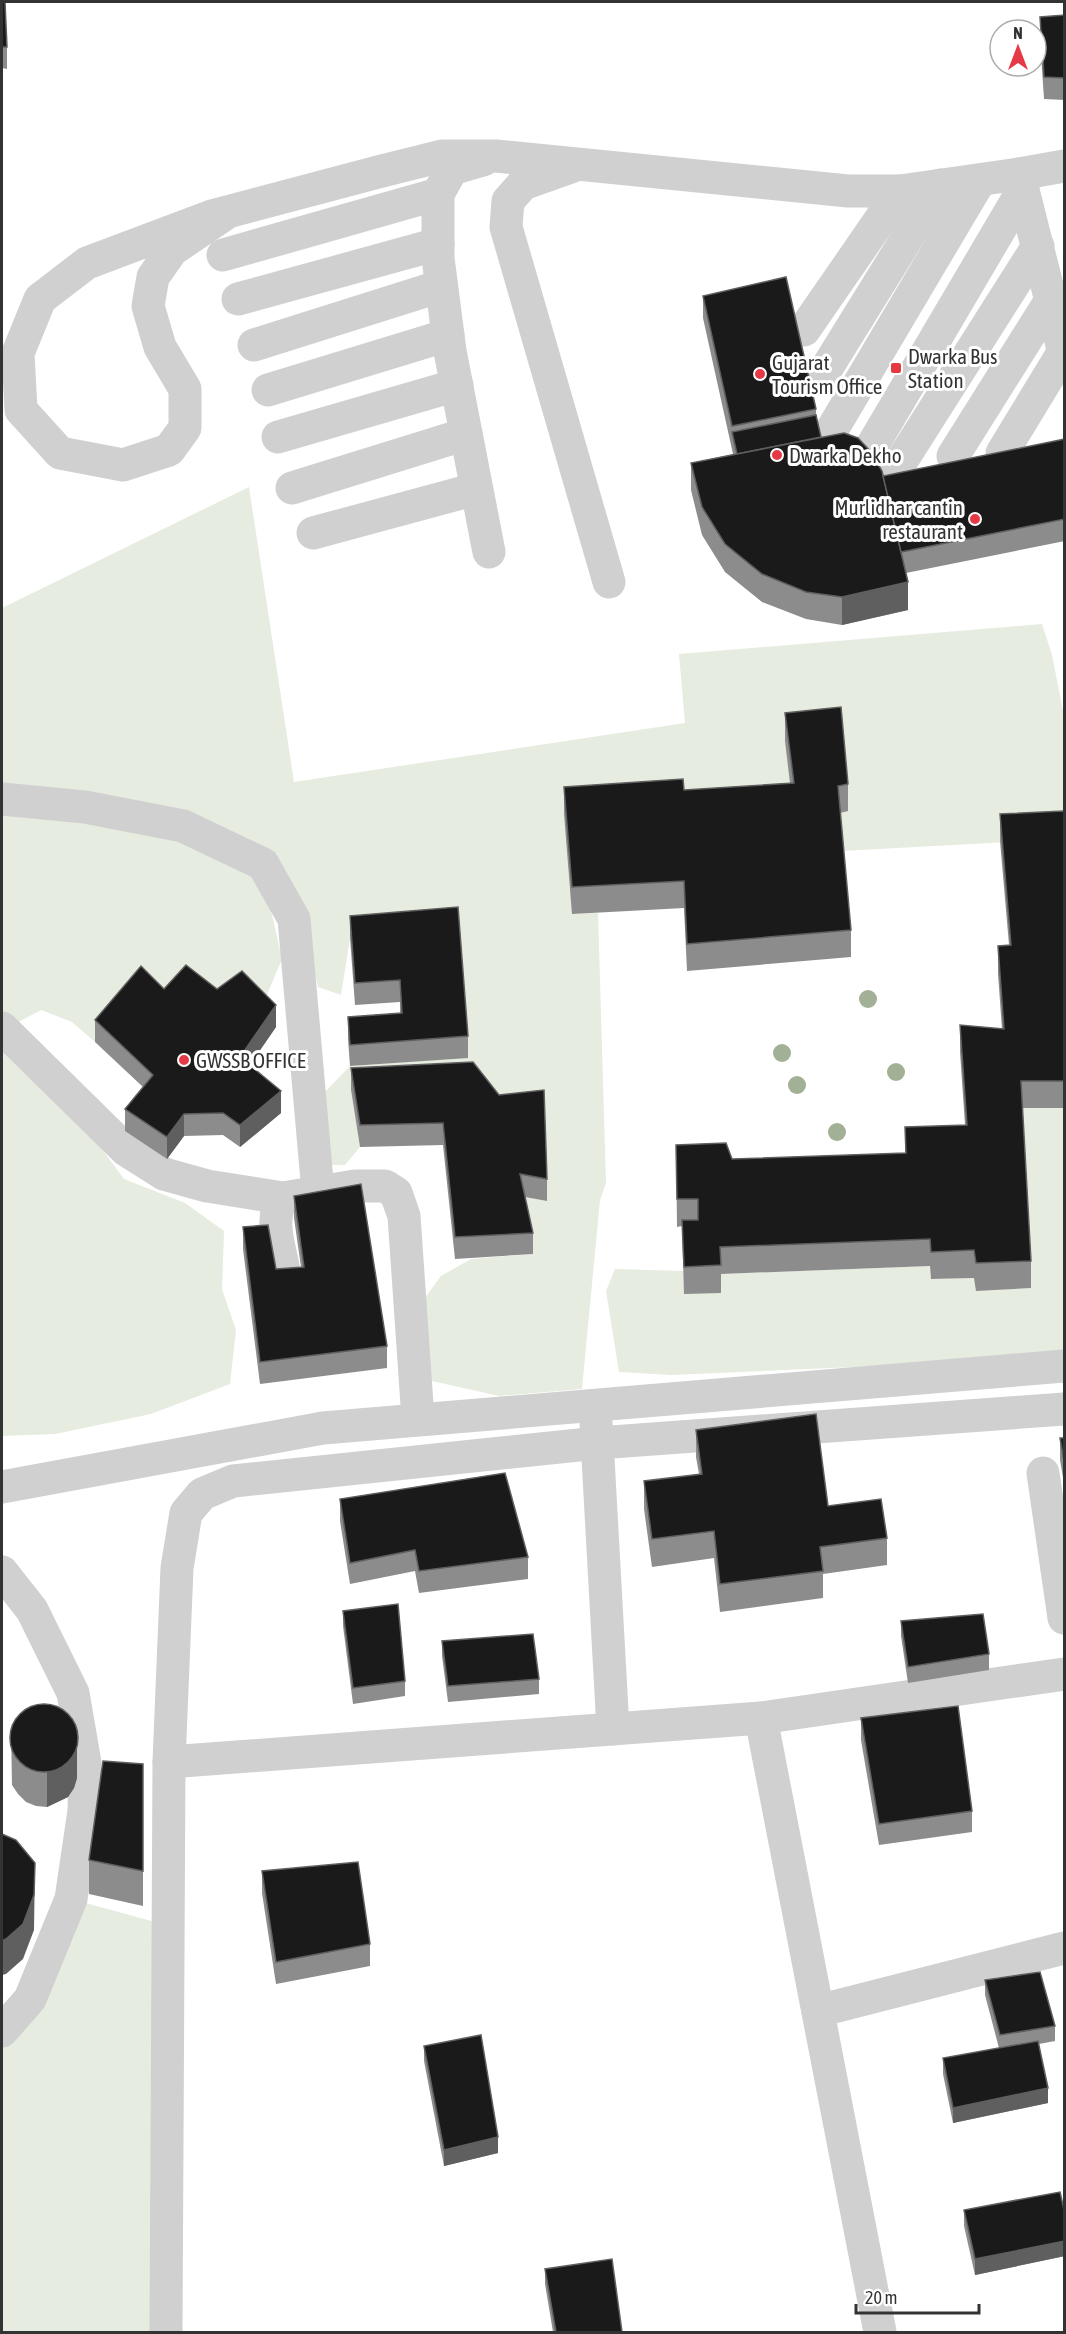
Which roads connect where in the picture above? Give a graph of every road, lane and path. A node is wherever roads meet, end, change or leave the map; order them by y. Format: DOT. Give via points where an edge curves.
graph roads {
  1 [pos="496,156"];
  2 [pos="579,164"];
  3 [pos="1065,166"];
  4 [pos="980,180"];
  5 [pos="1021,182"];
  6 [pos="940,185"];
  7 [pos="900,190"];
  8 [pos="438,194"];
  9 [pos="228,212"];
  10 [pos="438,244"];
  11 [pos="1038,246"];
  12 [pos="223,255"];
  13 [pos="441,286"];
  14 [pos="238,299"];
  15 [pos="1051,300"];
  16 [pos="804,330"];
  17 [pos="448,335"];
  18 [pos="254,345"];
  19 [pos="1064,352"];
  20 [pos="823,374"];
  21 [pos="457,385"];
  22 [pos="268,390"];
  23 [pos="833,428"];
  24 [pos="466,434"];
  25 [pos="278,437"];
  26 [pos="868,453"];
  27 [pos="1002,453"];
  28 [pos="953,456"];
  29 [pos="894,473"];
  30 [pos="292,488"];
  31 [pos="476,489"];
  32 [pos="313,533"];
  33 [pos="489,552"];
  34 [pos="609,582"];
  35 [pos="2,799"];
  36 [pos="2,1028"];
  37 [pos="318,1192"];
  38 [pos="283,1198"];
  39 [pos="284,1266"];
  40 [pos="1065,1366"];
  41 [pos="595,1404"];
  42 [pos="1065,1409"];
  43 [pos="418,1419"];
  44 [pos="597,1443"];
  45 [pos="1043,1473"];
  46 [pos="2,1487"];
  47 [pos="2,1572"];
  48 [pos="1065,1618"];
  49 [pos="1065,1674"];
  50 [pos="761,1718"];
  51 [pos="613,1729"];
  52 [pos="169,1762"];
  53 [pos="1065,1948"];
  54 [pos="818,2011"];
  55 [pos="2,2031"];
  56 [pos="166,2332"];
  57 [pos="880,2332"];
  1 -- 2 [label="street"];
  1 -- 8 [label="street" via="452,169"];
  1 -- 9 [label="street" via="442,156"];
  2 -- 7 [label="street" via="848,190"];
  2 -- 34 [label="street" via="523,184 508,201 506,227"];
  3 -- 5 [label="street"];
  4 -- 5 [label="street"];
  4 -- 6 [label="street"];
  4 -- 23 [label="street"];
  5 -- 11 [label="street"];
  5 -- 26 [label="street"];
  6 -- 7 [label="street"];
  6 -- 20 [label="street"];
  7 -- 16 [label="street"];
  8 -- 10 [label="street"];
  8 -- 12 [label="street"];
  9 -- 9 [label="street" via="87,263 40,299 18,353 21,410 60,453 123,465 169,450 185,428 185,389 160,347 148,306 153,277 172,250"];
  10 -- 13 [label="street"];
  10 -- 14 [label="street"];
  11 -- 15 [label="street"];
  11 -- 29 [label="street"];
  13 -- 17 [label="street"];
  13 -- 18 [label="street"];
  15 -- 19 [label="street"];
  15 -- 28 [label="street"];
  17 -- 21 [label="street"];
  17 -- 22 [label="street"];
  19 -- 27 [label="street"];
  21 -- 24 [label="street"];
  21 -- 25 [label="street"];
  24 -- 30 [label="street"];
  24 -- 31 [label="street"];
  31 -- 32 [label="street"];
  31 -- 33 [label="street"];
  35 -- 37 [label="street" via="85,807 183,826 263,864 294,919"];
  36 -- 38 [label="street" via="126,1149 164,1174 207,1186"];
  37 -- 38 [label="street"];
  37 -- 43 [label="street" via="385,1186 396,1193 404,1216"];
  38 -- 39 [label="street" via="276,1208 276,1223"];
  40 -- 41 [label="street"];
  41 -- 43 [label="street"];
  41 -- 44 [label="street"];
  42 -- 44 [label="street"];
  43 -- 46 [label="street" via="323,1428"];
  44 -- 51 [label="street"];
  44 -- 52 [label="street" via="233,1481 202,1494 186,1514 177,1568"];
  45 -- 48 [label="street"];
  47 -- 55 [label="street" via="32,1610 73,1694 85,1763 84,1811 71,1899 30,1999"];
  49 -- 50 [label="street"];
  50 -- 51 [label="street"];
  50 -- 54 [label="street"];
  51 -- 52 [label="street"];
  52 -- 56 [label="street"];
  53 -- 54 [label="street"];
  54 -- 57 [label="street"];
}
